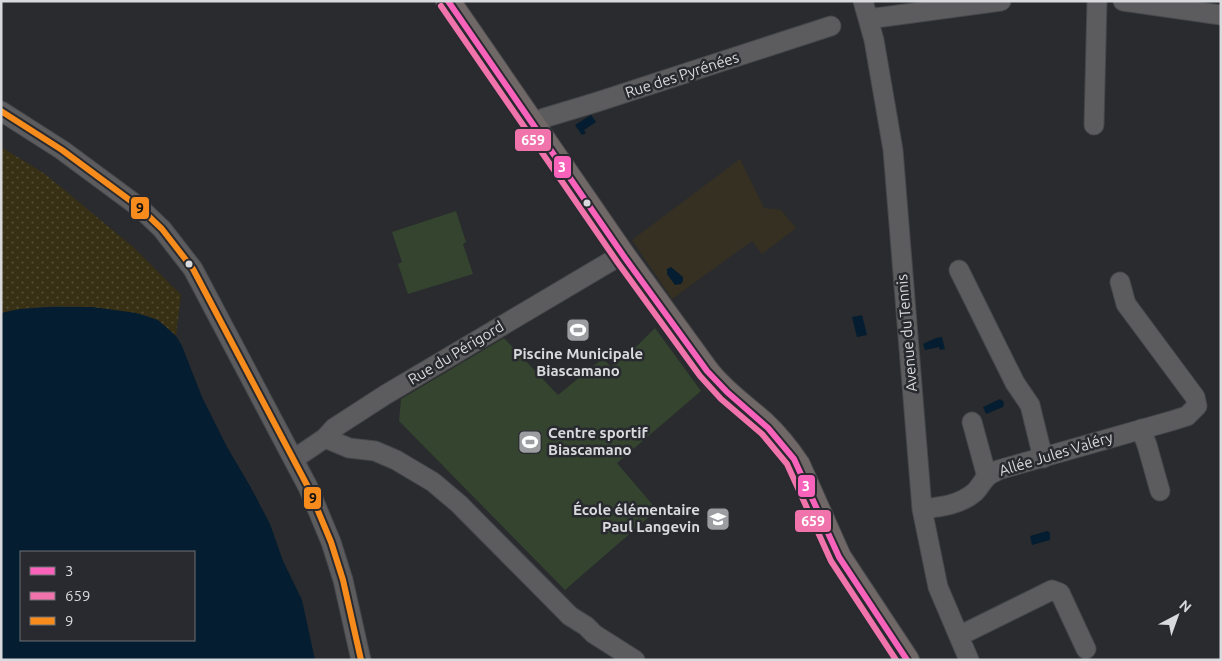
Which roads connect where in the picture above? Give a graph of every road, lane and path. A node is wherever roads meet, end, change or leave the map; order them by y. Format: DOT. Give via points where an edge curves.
graph roads {
  1 [pos="448,1"];
  2 [pos="1000,1"];
  3 [pos="1097,1"];
  4 [pos="1123,1"];
  5 [pos="866,10"];
  6 [pos="1221,15"];
  7 [pos="831,26"];
  8 [pos="1,111"];
  9 [pos="533,124"];
  10 [pos="1094,125"];
  11 [pos="623,254"];
  12 [pos="959,270"];
  13 [pos="1120,282"];
  14 [pos="972,422"];
  15 [pos="1144,437"];
  16 [pos="325,438"];
  17 [pos="1043,458"];
  18 [pos="294,459"];
  19 [pos="986,477"];
  20 [pos="1160,492"];
  21 [pos="922,510"];
  22 [pos="960,636"];
  23 [pos="1086,649"];
  24 [pos="360,660"];
  25 [pos="635,660"];
  26 [pos="907,660"];
  27 [pos="969,660"];
  1 -- 9 [label="main road"];
  2 -- 5 [label="street"];
  3 -- 10 [label="street"];
  4 -- 6 [label="street"];
  5 -- 21 [label="street, Avenue du Tennis" via="893,150"];
  7 -- 9 [label="street, Rue des Pyrénées"];
  8 -- 18 [label="street" via="108,182 162,229 193,270"];
  9 -- 11 [label="main road"];
  11 -- 16 [label="street, Rue du Périgord" via="385,395 334,428"];
  11 -- 26 [label="main road" via="717,384 763,423 791,454 839,557"];
  12 -- 17 [label="street" via="1015,383 1030,406"];
  13 -- 15 [label="street, Allée Jules Valéry" via="1126,304 1195,397 1197,406 1191,413"];
  14 -- 19 [label="street"];
  15 -- 17 [label="street, Allée Jules Valéry"];
  15 -- 20 [label="street"];
  16 -- 18 [label="street, Rue du Périgord"];
  16 -- 25 [label="street" via="349,448 375,451 433,482 570,616"];
  17 -- 19 [label="street, Allée Jules Valéry" via="998,470"];
  18 -- 24 [label="street" via="331,542 343,580"];
  19 -- 21 [label="street, Allée Jules Valéry" via="974,494 959,502"];
  21 -- 22 [label="street, Avenue du Tennis" via="938,587"];
  22 -- 23 [label="street" via="1052,590 1060,593"];
  22 -- 27 [label="street, Avenue du Tennis"];
}
